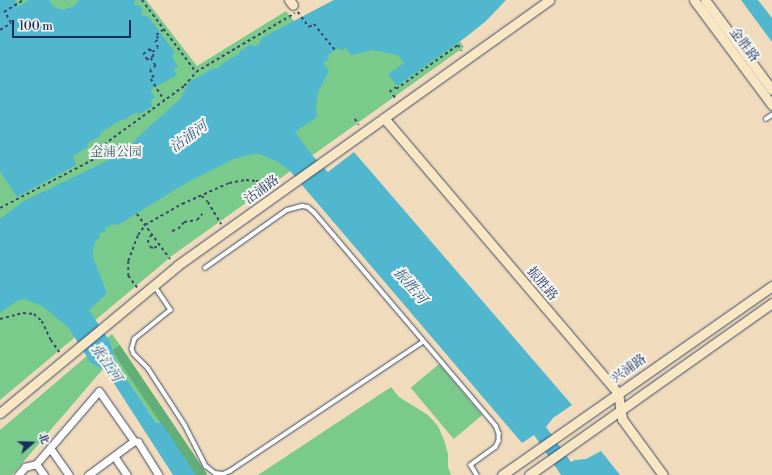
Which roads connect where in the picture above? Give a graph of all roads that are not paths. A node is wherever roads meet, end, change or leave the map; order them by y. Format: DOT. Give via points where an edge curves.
graph roads {
  1 [pos="549,0"];
  2 [pos="694,0"];
  3 [pos="705,0"];
  4 [pos="772,90"];
  5 [pos="772,105"];
  6 [pos="772,115"];
  7 [pos="384,118"];
  8 [pos="766,119"];
  9 [pos="205,268"];
  10 [pos="154,285"];
  11 [pos="772,286"];
  12 [pos="772,303"];
  13 [pos="423,342"];
  14 [pos="618,393"];
  15 [pos="620,409"];
  16 [pos="0,413"];
  17 [pos="134,441"];
  18 [pos="50,448"];
  19 [pos="114,456"];
  20 [pos="36,464"];
  21 [pos="18,475"];
  22 [pos="44,475"];
  23 [pos="69,475"];
  24 [pos="88,475"];
  25 [pos="127,475"];
  26 [pos="159,475"];
  27 [pos="477,475"];
  28 [pos="502,475"];
  29 [pos="529,475"];
  30 [pos="663,475"];
  1 -- 7 [label="street, 沽浦路"];
  2 -- 5 [label="street, 金胜路"];
  3 -- 4 [label="street, 金胜路"];
  6 -- 8 [label="lane"];
  7 -- 10 [label="street, 沽浦路"];
  7 -- 14 [label="street, 振胜路"];
  9 -- 13 [label="lane" via="287,210 294,206 308,207"];
  10 -- 13 [label="lane" via="171,310 135,339 132,349 148,368 185,425 206,466 214,473 230,471"];
  10 -- 16 [label="street, 沽浦路"];
  11 -- 14 [label="street, 兴浦路"];
  12 -- 15 [label="street"];
  13 -- 27 [label="lane" via="496,426 499,433 496,447 471,465"];
  14 -- 15 [label="street"];
  14 -- 28 [label="street, 兴浦路"];
  15 -- 29 [label="street"];
  15 -- 30 [label="street" via="622,419"];
  17 -- 18 [label="street" via="99,391"];
  17 -- 19 [label="street"];
  17 -- 26 [label="street" via="138,442"];
  18 -- 20 [label="street"];
  18 -- 23 [label="street"];
  19 -- 24 [label="street"];
  19 -- 25 [label="street"];
  20 -- 21 [label="street" via="25,467"];
  20 -- 22 [label="street"];
}
